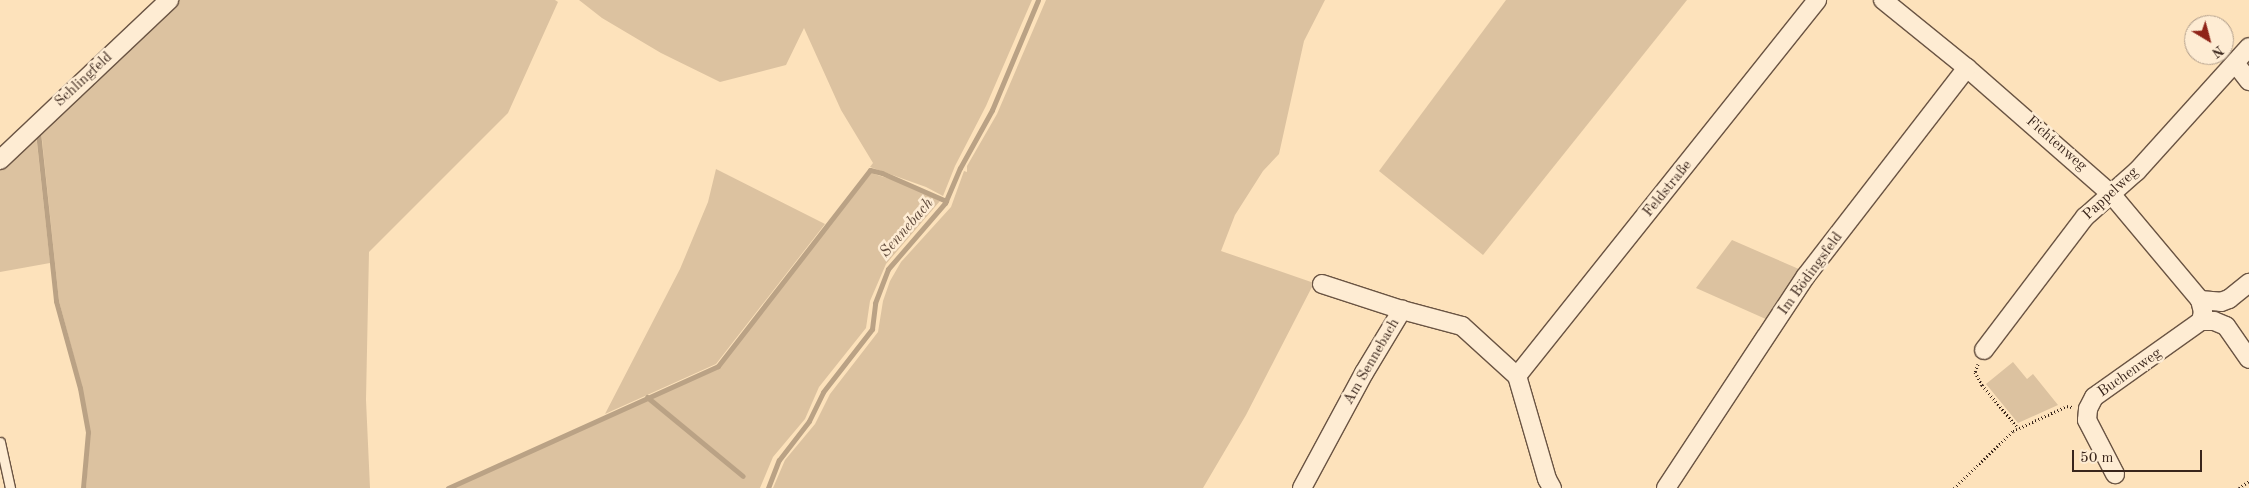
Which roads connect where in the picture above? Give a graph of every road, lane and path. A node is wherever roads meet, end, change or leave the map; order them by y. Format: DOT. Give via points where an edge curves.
graph roads {
  1 [pos="169,0"];
  2 [pos="1817,0"];
  3 [pos="1883,0"];
  4 [pos="2249,47"];
  5 [pos="2235,63"];
  6 [pos="1967,68"];
  7 [pos="2249,81"];
  8 [pos="0,160"];
  9 [pos="2112,195"];
  10 [pos="2249,282"];
  11 [pos="1322,284"];
  12 [pos="1402,310"];
  13 [pos="2201,311"];
  14 [pos="1984,350"];
  15 [pos="2249,359"];
  16 [pos="1517,376"];
  17 [pos="2088,409"];
  18 [pos="2018,428"];
  19 [pos="0,442"];
  20 [pos="2115,474"];
  21 [pos="2249,481"];
  22 [pos="1547,485"];
  23 [pos="10,488"];
  24 [pos="1302,488"];
  25 [pos="1666,488"];
  26 [pos="1954,488"];
  27 [pos="2239,488"];
  1 -- 8 [label="street, Schlingfeld"];
  2 -- 16 [label="street, Feldstraße"];
  3 -- 6 [label="street, Fichtenweg"];
  4 -- 5 [label="street, Pappelweg"];
  5 -- 7 [label="street"];
  5 -- 9 [label="street, Pappelweg"];
  6 -- 9 [label="street, Fichtenweg"];
  6 -- 25 [label="street, Im Bödingsfeld" via="1806,276"];
  9 -- 13 [label="street, Fichtenweg"];
  9 -- 14 [label="street, Pappelweg" via="2085,217"];
  10 -- 13 [label="street" via="2229,299"];
  11 -- 12 [label="street, Am Sennebach"];
  12 -- 16 [label="street" via="1462,326"];
  12 -- 24 [label="street, Am Sennebach"];
  13 -- 15 [label="street" via="2226,326"];
  13 -- 17 [label="street, Buchenweg" via="2094,397"];
  14 -- 18 [label="path" via="1975,372"];
  16 -- 22 [label="street"];
  17 -- 18 [label="path" via="2067,406"];
  17 -- 20 [label="street, Buchenweg" via="2087,420"];
  18 -- 26 [label="path"];
  19 -- 23 [label="lane"];
  21 -- 27 [label="path"];
}
